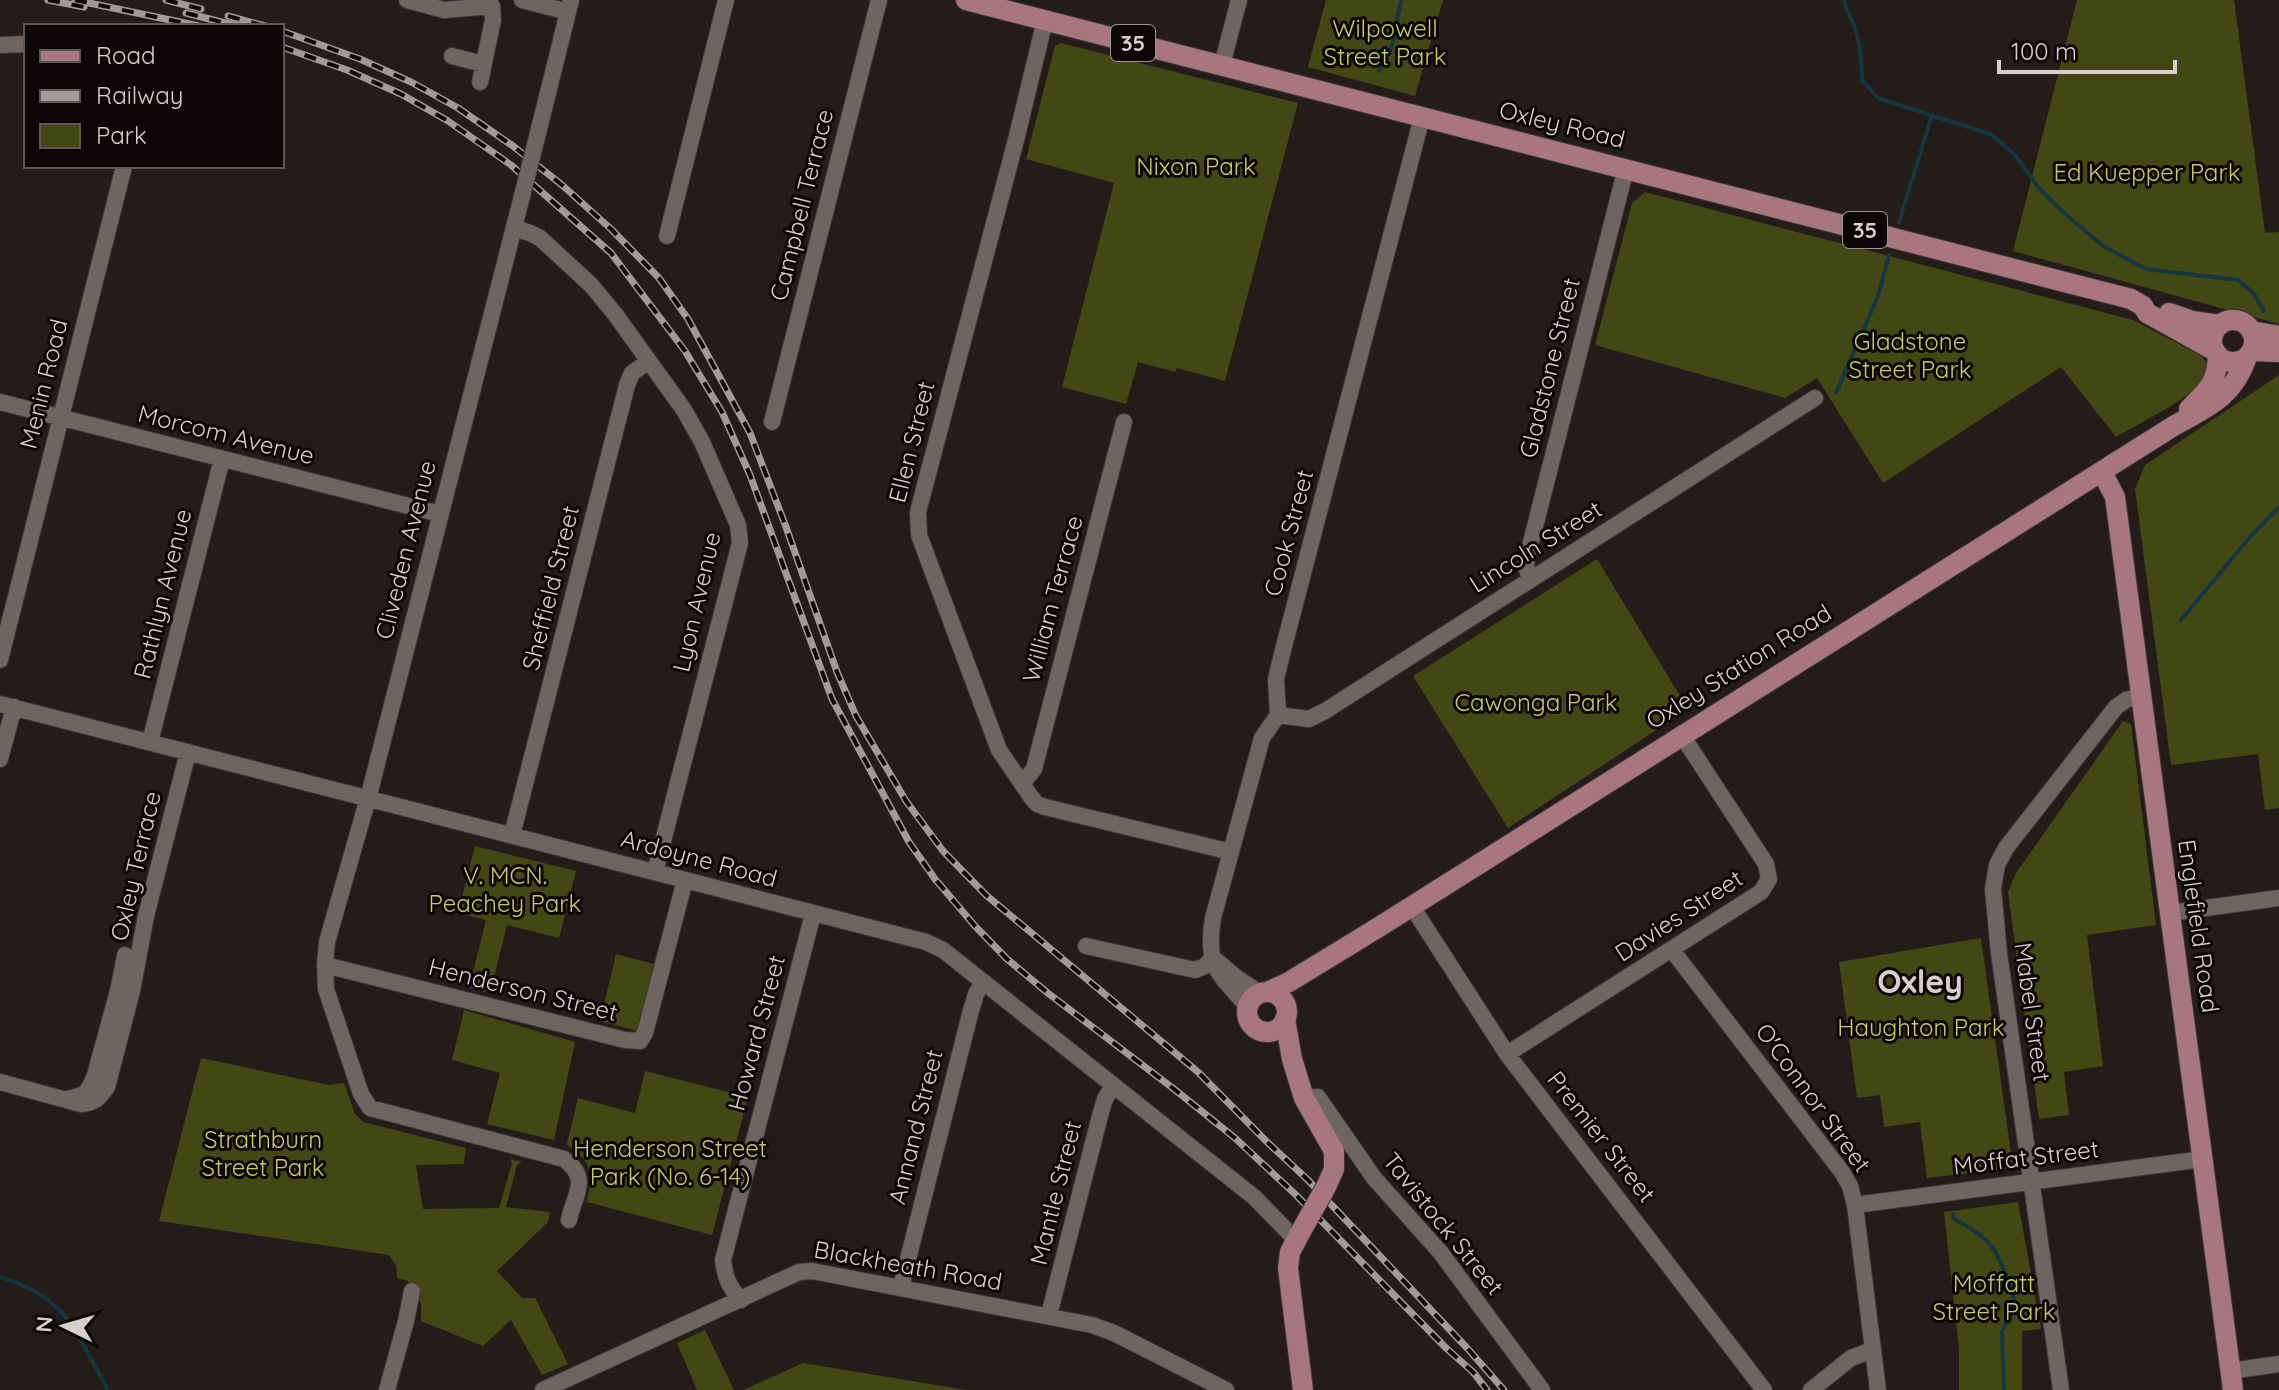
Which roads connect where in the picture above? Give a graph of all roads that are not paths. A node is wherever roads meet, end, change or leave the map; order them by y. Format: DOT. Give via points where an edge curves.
graph roads {
  1 [pos="407,0"];
  2 [pos="522,0"];
  3 [pos="726,0"];
  4 [pos="879,0"];
  5 [pos="966,0"];
  6 [pos="1239,0"];
  7 [pos="497,3"];
  8 [pos="569,6"];
  9 [pos="1045,20"];
  10 [pos="24,44"];
  11 [pos="0,45"];
  12 [pos="452,56"];
  13 [pos="483,64"];
  14 [pos="1222,65"];
  15 [pos="480,82"];
  16 [pos="1422,117"];
  17 [pos="124,168"];
  18 [pos="1626,168"];
  19 [pos="514,228"];
  20 [pos="667,236"];
  21 [pos="2143,306"];
  22 [pos="2220,325"];
  23 [pos="2279,336"];
  24 [pos="2250,346"];
  25 [pos="2279,352"];
  26 [pos="2216,353"];
  27 [pos="649,361"];
  28 [pos="1815,398"];
  29 [pos="0,402"];
  30 [pos="61,418"];
  31 [pos="772,422"];
  32 [pos="1124,422"];
  33 [pos="2172,427"];
  34 [pos="222,459"];
  35 [pos="2102,472"];
  36 [pos="440,514"];
  37 [pos="1530,578"];
  38 [pos="0,660"];
  39 [pos="2141,696"];
  40 [pos="7,705"];
  41 [pos="1278,715"];
  42 [pos="1681,734"];
  43 [pos="150,742"];
  44 [pos="188,752"];
  45 [pos="0,759"];
  46 [pos="1022,784"];
  47 [pos="368,797"];
  48 [pos="512,835"];
  49 [pos="1231,852"];
  50 [pos="655,872"];
  51 [pos="685,880"];
  52 [pos="2279,898"];
  53 [pos="1411,905"];
  54 [pos="2170,913"];
  55 [pos="813,914"];
  56 [pos="1086,946"];
  57 [pos="1672,950"];
  58 [pos="1336,953"];
  59 [pos="125,955"];
  60 [pos="1213,958"];
  61 [pos="325,965"];
  62 [pos="983,982"];
  63 [pos="126,989"];
  64 [pos="1258,997"];
  65 [pos="1286,1016"];
  66 [pos="1264,1031"];
  67 [pos="1507,1054"];
  68 [pos="0,1082"];
  69 [pos="1113,1086"];
  70 [pos="1304,1098"];
  71 [pos="2203,1159"];
  72 [pos="2031,1182"];
  73 [pos="1855,1205"];
  74 [pos="569,1220"];
  75 [pos="1298,1236"];
  76 [pos="901,1287"];
  77 [pos="412,1291"];
  78 [pos="741,1300"];
  79 [pos="1049,1315"];
  80 [pos="1872,1350"];
  81 [pos="2279,1364"];
  82 [pos="2232,1380"];
  83 [pos="387,1390"];
  84 [pos="543,1390"];
  85 [pos="1226,1390"];
  86 [pos="1303,1390"];
  87 [pos="1542,1390"];
  88 [pos="1764,1390"];
  89 [pos="1811,1390"];
  90 [pos="1878,1390"];
  91 [pos="2061,1390"];
  1 -- 7 [label="street" via="444,10"];
  2 -- 8 [label="street"];
  3 -- 20 [label="street"];
  4 -- 31 [label="street, Campbell Terrace"];
  5 -- 9 [label="main road, Oxley Road / 35"];
  6 -- 14 [label="street"];
  7 -- 13 [label="street"];
  8 -- 19 [label="street, Cliveden Avenue, bridge"];
  9 -- 14 [label="main road, Oxley Road / 35"];
  9 -- 46 [label="street, Ellen Street" via="918,512 919,535 999,750"];
  10 -- 11 [label="street"];
  12 -- 13 [label="street"];
  13 -- 15 [label="street"];
  14 -- 16 [label="main road, Oxley Road / 35"];
  16 -- 18 [label="main road, Oxley Road / 35"];
  16 -- 41 [label="street, Cook Street" via="1276,679"];
  17 -- 30 [label="street, Menin Road"];
  18 -- 21 [label="main road, Oxley Road / 35"];
  18 -- 37 [label="street, Gladstone Street" via="1527,558"];
  19 -- 27 [label="street, Lyon Avenue" via="540,238 591,285"];
  19 -- 36 [label="street, Cliveden Avenue"];
  21 -- 22 [label="main road, Oxley Road / 35" via="2152,304 2179,318"];
  21 -- 26 [label="main road, Oxley Road / 35"];
  22 -- 24 [label="main road, 35" via="2240,322"];
  22 -- 26 [label="main road" via="2213,337"];
  23 -- 24 [label="main road, 35"];
  24 -- 25 [label="main road, 35"];
  24 -- 26 [label="main road, 35" via="2232,362"];
  24 -- 33 [label="main road, Oxley Station Road" via="2225,396"];
  26 -- 33 [label="main road, Oxley Station Road" via="2212,386"];
  27 -- 48 [label="street, Sheffield Street" via="632,373 627,385"];
  27 -- 50 [label="street, Lyon Avenue" via="702,442 738,525 740,543"];
  28 -- 37 [label="street, Lincoln Street"];
  29 -- 30 [label="street, Morcom Avenue"];
  30 -- 34 [label="street, Morcom Avenue"];
  30 -- 38 [label="street, Menin Road"];
  32 -- 46 [label="street, William Terrace" via="1034,769"];
  33 -- 35 [label="main road, Oxley Station Road"];
  34 -- 36 [label="street, Morcom Avenue"];
  34 -- 43 [label="street, Rathlyn Avenue"];
  35 -- 39 [label="main road, Englefield Road" via="2115,497"];
  35 -- 42 [label="main road, Oxley Station Road"];
  36 -- 47 [label="street, Cliveden Avenue"];
  37 -- 41 [label="street, Lincoln Street" via="1325,711 1309,719"];
  39 -- 54 [label="main road, Englefield Road"];
  39 -- 72 [label="street, Mabel Street" via="2116,707 1997,865 1993,889 1999,953"];
  40 -- 43 [label="street, Ardoyne Road"];
  40 -- 45 [label="street"];
  41 -- 49 [label="street" via="1262,738"];
  42 -- 53 [label="main road, Oxley Station Road"];
  42 -- 57 [label="street, Davies Street" via="1766,864 1769,879 1761,892"];
  43 -- 44 [label="street, Ardoyne Road"];
  44 -- 47 [label="street, Ardoyne Road"];
  44 -- 63 [label="street, Oxley Terrace"];
  46 -- 49 [label="street, Ellen Street" via="1045,807"];
  47 -- 48 [label="street, Ardoyne Road"];
  47 -- 61 [label="street, Cliveden Avenue"];
  48 -- 50 [label="street, Ardoyne Road"];
  49 -- 60 [label="street" via="1213,918"];
  50 -- 51 [label="street, Ardoyne Road"];
  51 -- 55 [label="street, Ardoyne Road"];
  51 -- 61 [label="street, Henderson Street" via="640,1041"];
  52 -- 54 [label="street"];
  53 -- 58 [label="main road, Oxley Station Road"];
  53 -- 67 [label="street, Premier Street"];
  54 -- 71 [label="main road, Englefield Road"];
  55 -- 62 [label="street, Ardoyne Road" via="926,942"];
  55 -- 78 [label="street, Howard Street" via="723,1260 729,1288"];
  56 -- 60 [label="street" via="1195,970"];
  57 -- 67 [label="street, Davies Street"];
  57 -- 73 [label="street, O'Connor Street" via="1842,1172"];
  58 -- 64 [label="main road, Oxley Station Road"];
  58 -- 65 [label="main road, Oxley Station Road" via="1302,985"];
  59 -- 63 [label="street, Oxley Terrace"];
  60 -- 64 [label="street" via="1222,980"];
  61 -- 74 [label="street, Cliveden Avenue" via="326,989 370,1108 564,1159 579,1182"];
  62 -- 69 [label="street, Ardoyne Road"];
  62 -- 76 [label="street, Annand Street" via="970,1014"];
  63 -- 68 [label="street, Oxley Terrace" via="107,1087 99,1099 81,1104"];
  64 -- 65 [label="main road" via="1279,996"];
  64 -- 66 [label="main road" via="1249,1020"];
  65 -- 66 [label="main road" via="1277,1029"];
  65 -- 70 [label="main road"];
  66 -- 70 [label="main road" via="1293,1088"];
  67 -- 88 [label="street, Premier Street"];
  69 -- 75 [label="street, Ardoyne Road"];
  69 -- 79 [label="street, Mantle Street" via="1101,1112"];
  70 -- 75 [label="main road, bridge" via="1334,1151 1334,1169"];
  70 -- 87 [label="street, Tavistock Street" via="1318,1097 1374,1178 1441,1253"];
  71 -- 72 [label="street, Moffat Street"];
  71 -- 82 [label="main road, Englefield Road"];
  72 -- 73 [label="street, Moffat Street"];
  72 -- 91 [label="street, Mabel Street"];
  73 -- 80 [label="street, O'Connor Street"];
  75 -- 86 [label="main road" via="1288,1268"];
  76 -- 78 [label="street, Blackheath Road" via="799,1272"];
  76 -- 79 [label="street, Blackheath Road"];
  77 -- 83 [label="street"];
  78 -- 84 [label="street, Blackheath Road"];
  79 -- 85 [label="street, Blackheath Road" via="1114,1333"];
  80 -- 89 [label="street" via="1851,1358"];
  80 -- 90 [label="street, O'Connor Street"];
  81 -- 82 [label="street"];
}
